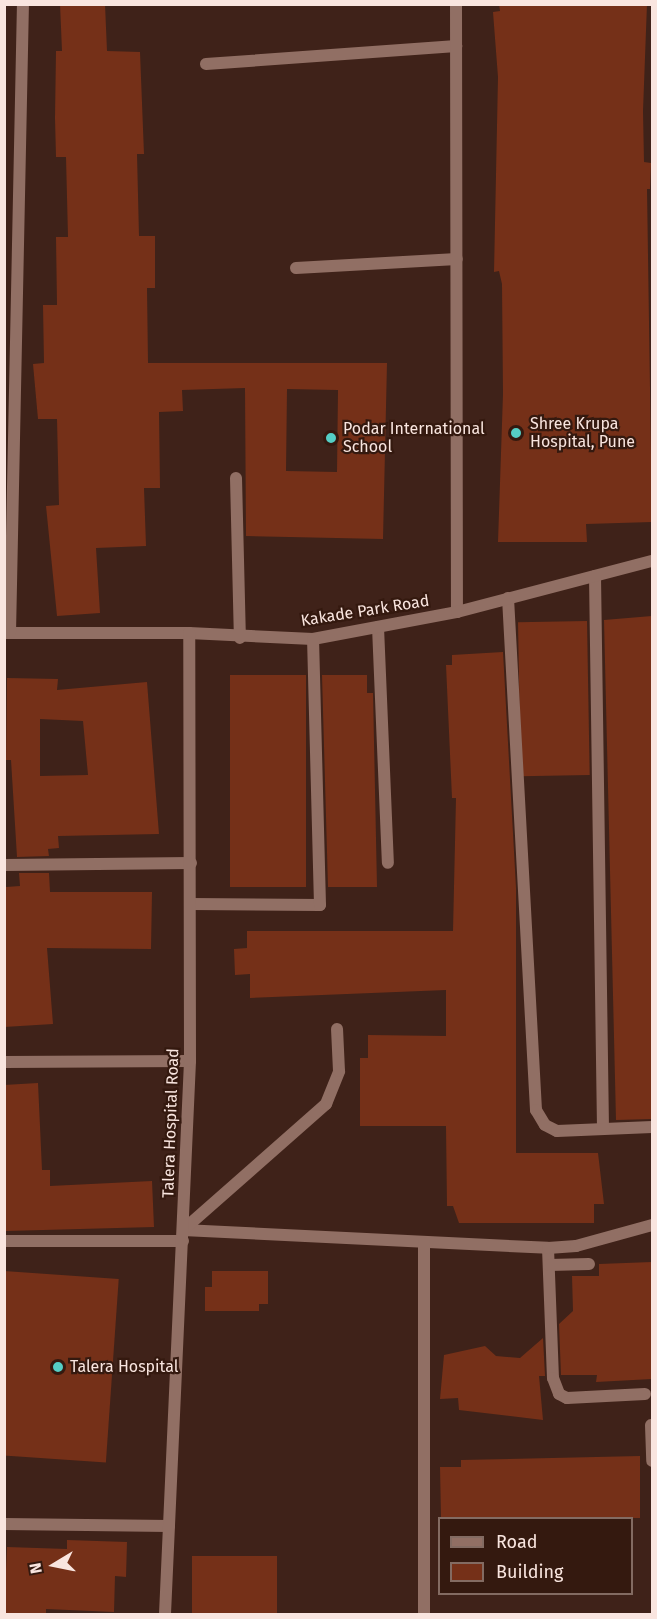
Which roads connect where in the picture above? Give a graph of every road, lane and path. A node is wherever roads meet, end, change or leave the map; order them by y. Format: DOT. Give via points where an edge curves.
graph roads {
  1 [pos="23,4"];
  2 [pos="456,4"];
  3 [pos="456,46"];
  4 [pos="206,64"];
  5 [pos="457,259"];
  6 [pos="296,268"];
  7 [pos="236,478"];
  8 [pos="652,561"];
  9 [pos="595,576"];
  10 [pos="508,598"];
  11 [pos="457,612"];
  12 [pos="378,627"];
  13 [pos="7,633"];
  14 [pos="189,633"];
  15 [pos="240,638"];
  16 [pos="313,639"];
  17 [pos="191,863"];
  18 [pos="388,863"];
  19 [pos="4,865"];
  20 [pos="191,904"];
  21 [pos="337,1029"];
  22 [pos="190,1061"];
  23 [pos="4,1062"];
  24 [pos="652,1127"];
  25 [pos="603,1129"];
  26 [pos="652,1225"];
  27 [pos="183,1236"];
  28 [pos="4,1241"];
  29 [pos="424,1243"];
  30 [pos="548,1248"];
  31 [pos="589,1264"];
  32 [pos="549,1265"];
  33 [pos="645,1394"];
  34 [pos="651,1425"];
  35 [pos="652,1461"];
  36 [pos="4,1524"];
  37 [pos="169,1526"];
  38 [pos="165,1614"];
  39 [pos="424,1614"];
  1 -- 13 [label="street"];
  2 -- 3 [label="street"];
  3 -- 4 [label="street"];
  3 -- 5 [label="street"];
  5 -- 6 [label="street"];
  5 -- 11 [label="street"];
  7 -- 15 [label="street"];
  8 -- 9 [label="street, Kakade Park Road"];
  9 -- 10 [label="street, Kakade Park Road"];
  9 -- 25 [label="street"];
  10 -- 11 [label="street, Kakade Park Road"];
  10 -- 25 [label="street" via="536,1110 549,1129"];
  11 -- 12 [label="street, Kakade Park Road"];
  12 -- 16 [label="street, Kakade Park Road"];
  12 -- 18 [label="street"];
  13 -- 14 [label="street, Kakade Park Road"];
  14 -- 15 [label="street, Kakade Park Road"];
  14 -- 17 [label="street, Talera Hospital Road"];
  15 -- 16 [label="street, Kakade Park Road"];
  16 -- 20 [label="street" via="320,905"];
  17 -- 19 [label="street"];
  17 -- 20 [label="street, Talera Hospital Road"];
  20 -- 22 [label="street, Talera Hospital Road"];
  21 -- 27 [label="street" via="339,1071 326,1104"];
  22 -- 23 [label="street"];
  22 -- 27 [label="street, Talera Hospital Road"];
  24 -- 25 [label="street"];
  26 -- 30 [label="street" via="576,1246"];
  27 -- 28 [label="street"];
  27 -- 29 [label="street"];
  27 -- 37 [label="street, Talera Hospital Road"];
  29 -- 30 [label="street"];
  29 -- 39 [label="street"];
  30 -- 32 [label="street"];
  31 -- 32 [label="street"];
  32 -- 33 [label="street" via="553,1378 558,1394 567,1398"];
  34 -- 35 [label="street"];
  36 -- 37 [label="street"];
  37 -- 38 [label="street, Talera Hospital Road"];
}
